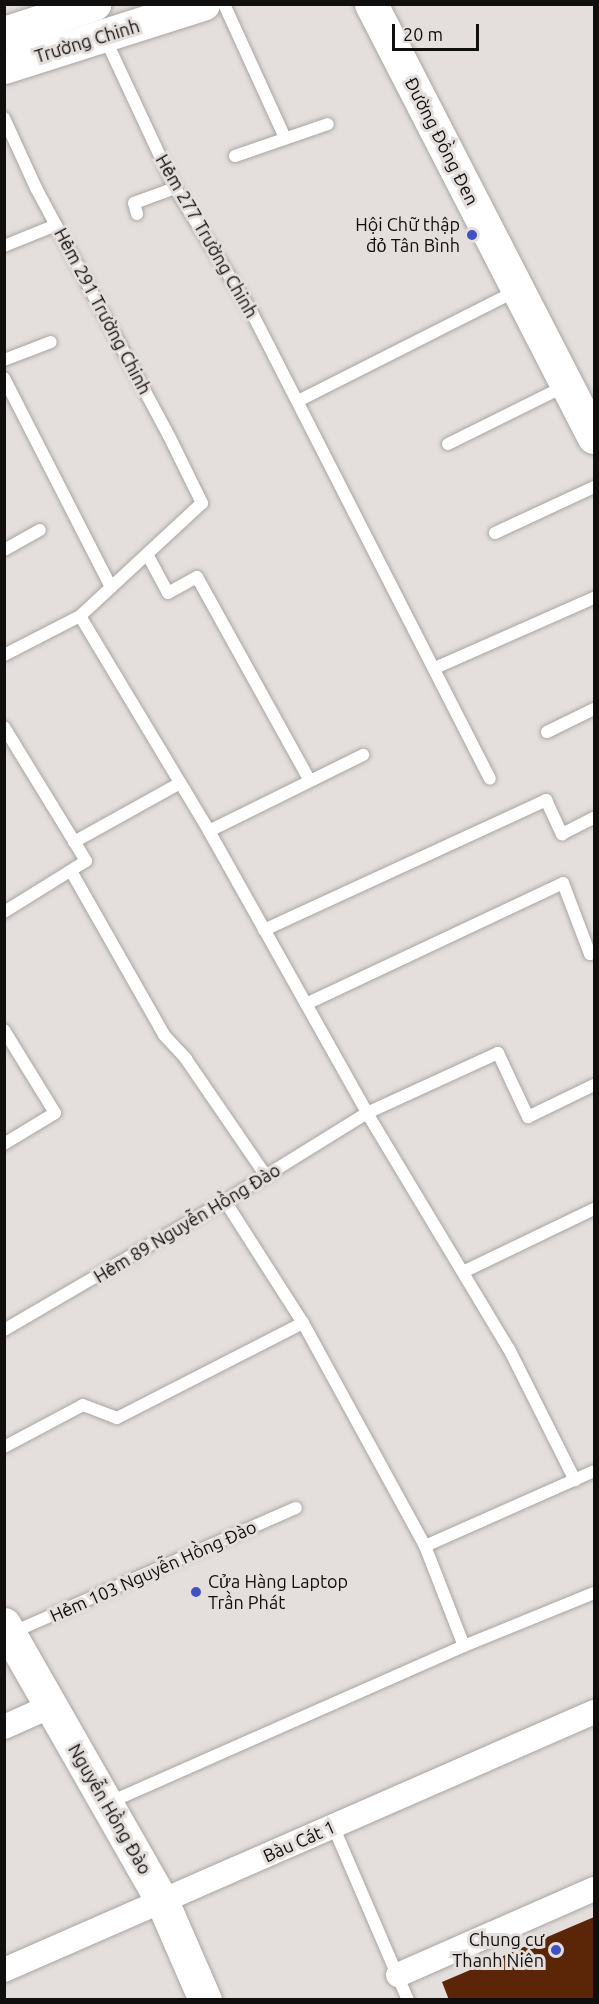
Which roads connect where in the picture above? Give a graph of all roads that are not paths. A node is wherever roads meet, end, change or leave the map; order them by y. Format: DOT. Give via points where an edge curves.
graph roads {
  1 [pos="203,4"];
  2 [pos="224,4"];
  3 [pos="371,4"];
  4 [pos="82,6"];
  5 [pos="4,33"];
  6 [pos="104,36"];
  7 [pos="4,67"];
  8 [pos="4,118"];
  9 [pos="328,124"];
  10 [pos="285,138"];
  11 [pos="235,156"];
  12 [pos="175,188"];
  13 [pos="136,214"];
  14 [pos="56,225"];
  15 [pos="4,246"];
  16 [pos="518,290"];
  17 [pos="51,342"];
  18 [pos="4,360"];
  19 [pos="4,378"];
  20 [pos="568,385"];
  21 [pos="298,401"];
  22 [pos="594,437"];
  23 [pos="448,444"];
  24 [pos="594,487"];
  25 [pos="40,531"];
  26 [pos="495,533"];
  27 [pos="4,550"];
  28 [pos="147,554"];
  29 [pos="111,587"];
  30 [pos="594,598"];
  31 [pos="80,616"];
  32 [pos="4,655"];
  33 [pos="435,668"];
  34 [pos="594,709"];
  35 [pos="4,727"];
  36 [pos="547,732"];
  37 [pos="363,755"];
  38 [pos="490,779"];
  39 [pos="310,780"];
  40 [pos="180,783"];
  41 [pos="594,818"];
  42 [pos="209,831"];
  43 [pos="74,842"];
  44 [pos="71,871"];
  45 [pos="4,912"];
  46 [pos="264,930"];
  47 [pos="594,952"];
  48 [pos="306,1004"];
  49 [pos="4,1030"];
  50 [pos="9,1049"];
  51 [pos="594,1085"];
  52 [pos="367,1113"];
  53 [pos="4,1143"];
  54 [pos="266,1176"];
  55 [pos="225,1201"];
  56 [pos="594,1209"];
  57 [pos="463,1272"];
  58 [pos="303,1323"];
  59 [pos="4,1330"];
  60 [pos="4,1447"];
  61 [pos="594,1471"];
  62 [pos="575,1480"];
  63 [pos="296,1508"];
  64 [pos="425,1546"];
  65 [pos="594,1593"];
  66 [pos="7,1629"];
  67 [pos="464,1646"];
  68 [pos="51,1706"];
  69 [pos="594,1712"];
  70 [pos="4,1727"];
  71 [pos="107,1803"];
  72 [pos="333,1826"];
  73 [pos="594,1889"];
  74 [pos="162,1901"];
  75 [pos="4,1970"];
  76 [pos="398,1975"];
  77 [pos="205,2000"];
  78 [pos="408,2000"];
  1 -- 6 [label="street, Trường Chinh"];
  2 -- 10 [label="lane"];
  3 -- 16 [label="street, Đường Đồng Đen"];
  4 -- 5 [label="street, Trường Chinh"];
  6 -- 7 [label="street, Trường Chinh"];
  6 -- 12 [label="lane, Hẻm 277 Trường Chinh"];
  8 -- 14 [label="lane, Hẻm 291 Trường Chinh"];
  9 -- 10 [label="lane"];
  10 -- 11 [label="lane"];
  12 -- 13 [label="lane" via="134,203"];
  12 -- 21 [label="lane, Hẻm 277 Trường Chinh" via="251,311"];
  14 -- 15 [label="lane"];
  14 -- 28 [label="lane, Hẻm 291 Trường Chinh" via="202,503"];
  16 -- 20 [label="street, Đường Đồng Đen"];
  16 -- 21 [label="lane"];
  17 -- 18 [label="lane"];
  19 -- 29 [label="lane"];
  20 -- 22 [label="street, Đường Đồng Đen"];
  20 -- 23 [label="lane"];
  21 -- 33 [label="lane, Hẻm 277 Trường Chinh"];
  24 -- 26 [label="lane"];
  25 -- 27 [label="lane"];
  28 -- 29 [label="lane"];
  28 -- 39 [label="lane" via="168,593 197,577"];
  29 -- 31 [label="lane"];
  30 -- 33 [label="lane"];
  31 -- 32 [label="lane"];
  31 -- 40 [label="lane"];
  33 -- 38 [label="lane, Hẻm 277 Trường Chinh"];
  34 -- 36 [label="lane"];
  35 -- 43 [label="lane"];
  37 -- 39 [label="lane"];
  39 -- 42 [label="lane"];
  40 -- 42 [label="lane"];
  40 -- 43 [label="lane"];
  41 -- 46 [label="lane" via="562,834 546,800"];
  42 -- 46 [label="lane"];
  43 -- 44 [label="lane" via="86,861"];
  44 -- 45 [label="lane"];
  44 -- 54 [label="lane" via="164,1035 186,1059"];
  46 -- 48 [label="lane"];
  47 -- 48 [label="lane" via="590,954 563,883"];
  48 -- 52 [label="lane"];
  49 -- 50 [label="lane"];
  50 -- 53 [label="lane" via="55,1113"];
  51 -- 52 [label="lane, Hẻm 89 Nguyễn Hồng Đào" via="528,1117 498,1053"];
  52 -- 54 [label="lane, Hẻm 89 Nguyễn Hồng Đào"];
  52 -- 57 [label="lane"];
  54 -- 55 [label="lane, Hẻm 89 Nguyễn Hồng Đào"];
  55 -- 58 [label="lane"];
  55 -- 59 [label="lane, Hẻm 89 Nguyễn Hồng Đào"];
  56 -- 57 [label="lane"];
  57 -- 62 [label="lane" via="509,1349"];
  58 -- 60 [label="lane" via="117,1418 83,1405"];
  58 -- 64 [label="lane"];
  61 -- 62 [label="lane"];
  62 -- 64 [label="lane"];
  63 -- 66 [label="lane, Hẻm 103 Nguyễn Hồng Đào"];
  64 -- 67 [label="lane"];
  65 -- 67 [label="lane"];
  66 -- 68 [label="street, Nguyễn Hồng Đào"];
  67 -- 71 [label="lane"];
  68 -- 70 [label="street"];
  68 -- 71 [label="street, Nguyễn Hồng Đào"];
  69 -- 72 [label="street, Bàu Cát 1"];
  71 -- 74 [label="street, Nguyễn Hồng Đào"];
  72 -- 74 [label="street, Bàu Cát 1"];
  72 -- 76 [label="lane"];
  73 -- 76 [label="street"];
  74 -- 75 [label="street, Bàu Cát 1"];
  74 -- 77 [label="street, Nguyễn Hồng Đào"];
  76 -- 78 [label="lane"];
}
